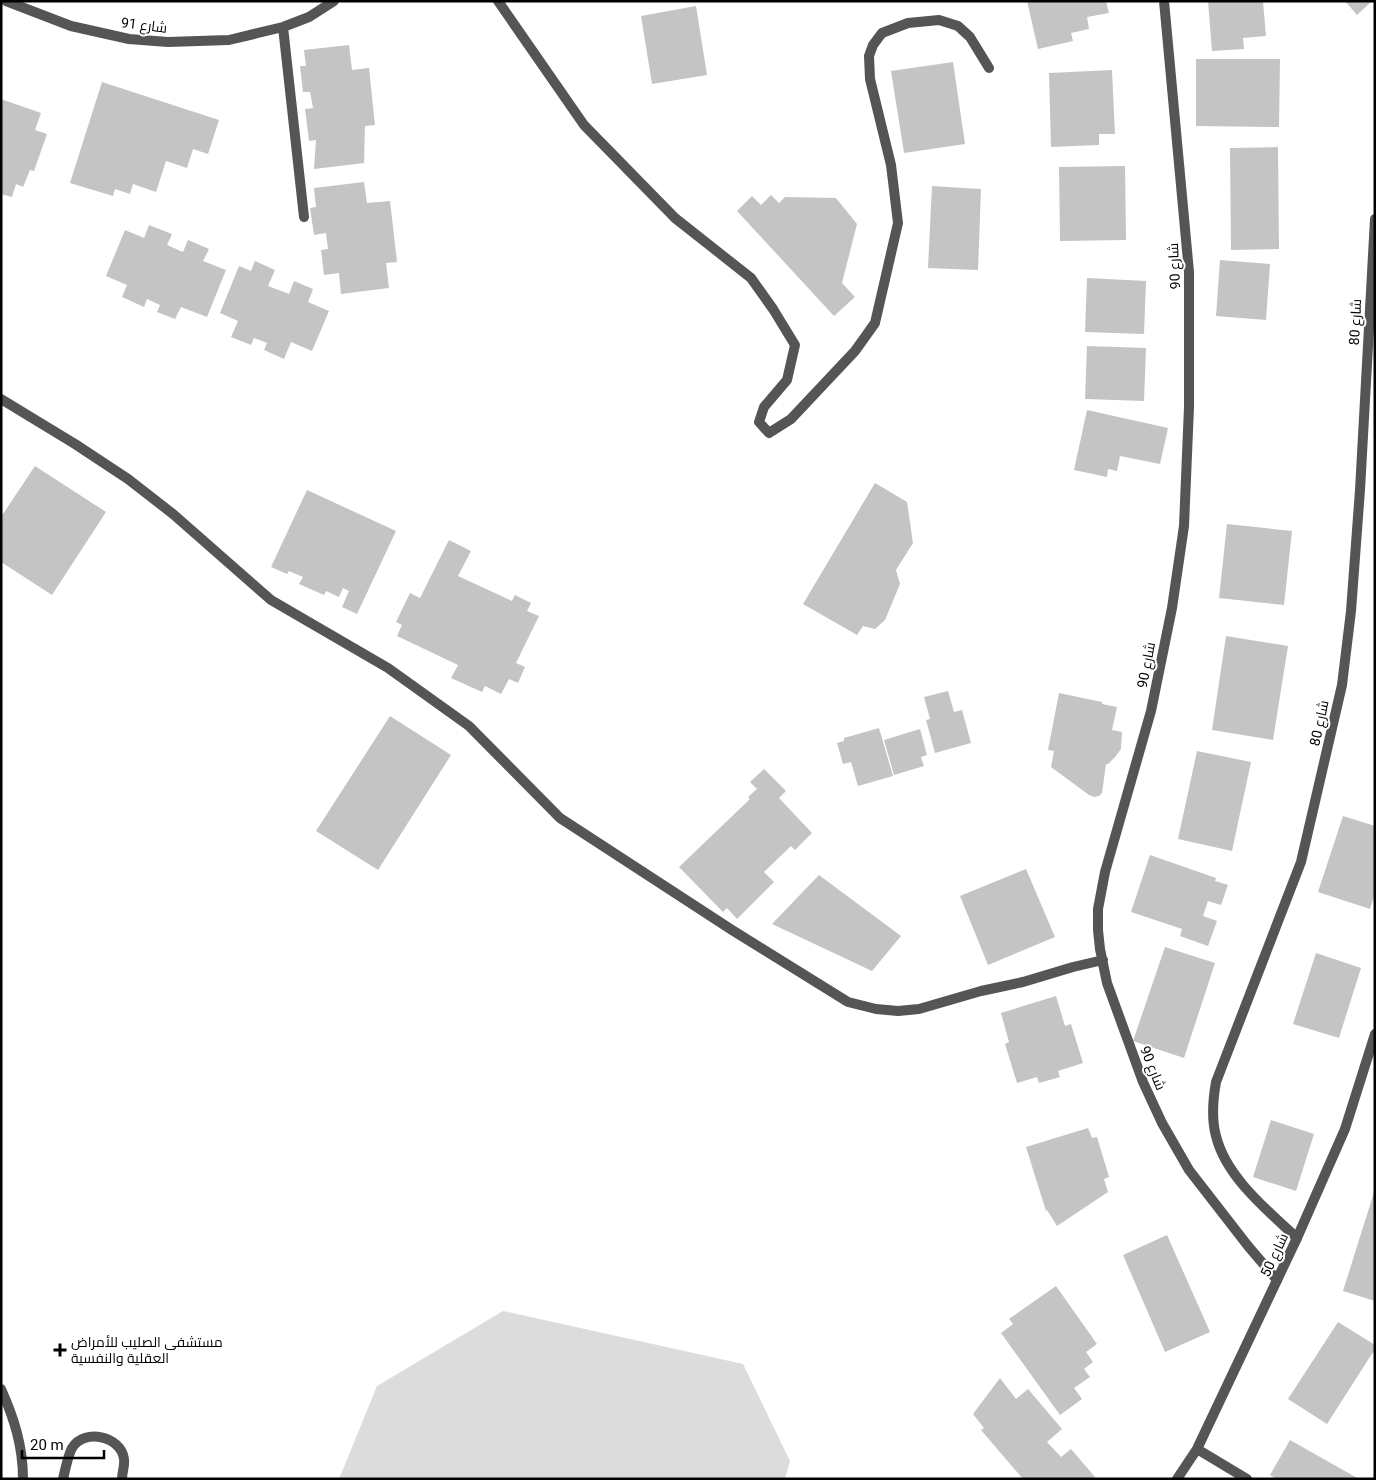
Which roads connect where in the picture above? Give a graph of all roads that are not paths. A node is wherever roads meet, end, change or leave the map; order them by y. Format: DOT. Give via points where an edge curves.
graph roads {
  1 [pos="6,1"];
  2 [pos="334,1"];
  3 [pos="498,1"];
  4 [pos="1164,1"];
  5 [pos="283,27"];
  6 [pos="989,68"];
  7 [pos="304,217"];
  8 [pos="1375,219"];
  9 [pos="1,399"];
  10 [pos="1103,960"];
  11 [pos="1375,1034"];
  12 [pos="1373,1046"];
  13 [pos="1297,1238"];
  14 [pos="1277,1280"];
  15 [pos="1,1389"];
  16 [pos="1197,1449"];
  17 [pos="23,1479"];
  18 [pos="63,1479"];
  19 [pos="122,1479"];
  20 [pos="1177,1479"];
  21 [pos="1247,1479"];
  1 -- 5 [label="street, شارع 91" via="72,26 129,39 168,42 229,40"];
  2 -- 5 [label="street, شارع 91" via="309,17"];
  3 -- 6 [label="street" via="584,125 675,218 751,278 774,309 795,345 787,380 764,407 759,422 769,434 791,419 856,351 875,323 898,224 891,166 870,79 869,56 873,45 882,32 908,23 939,20 958,26 970,37"];
  4 -- 10 [label="street, شارع 90" via="1189,272 1189,407 1184,526 1172,608 1151,711 1105,872 1098,908"];
  5 -- 7 [label="street"];
  8 -- 13 [label="street, شارع 80" via="1360,490 1342,685 1301,862 1216,1082 1213,1098 1216,1136 1226,1162 1259,1202"];
  9 -- 10 [label="street" via="128,479 271,600 388,668 470,726 560,818 848,1002 876,1009 919,1009"];
  10 -- 14 [label="street, شارع 90" via="1107,982 1143,1082 1162,1123 1189,1170"];
  11 -- 12 [label="street, شارع 50"];
  12 -- 13 [label="street, شارع 50" via="1345,1129"];
  13 -- 14 [label="street, شارع 50"];
  14 -- 16 [label="street, شارع 50"];
  15 -- 17 [label="street" via="19,1438"];
  16 -- 20 [label="street, شارع 50"];
  16 -- 21 [label="street"];
  18 -- 19 [label="street" via="72,1448 84,1437 101,1436 117,1445 124,1458"];
}
